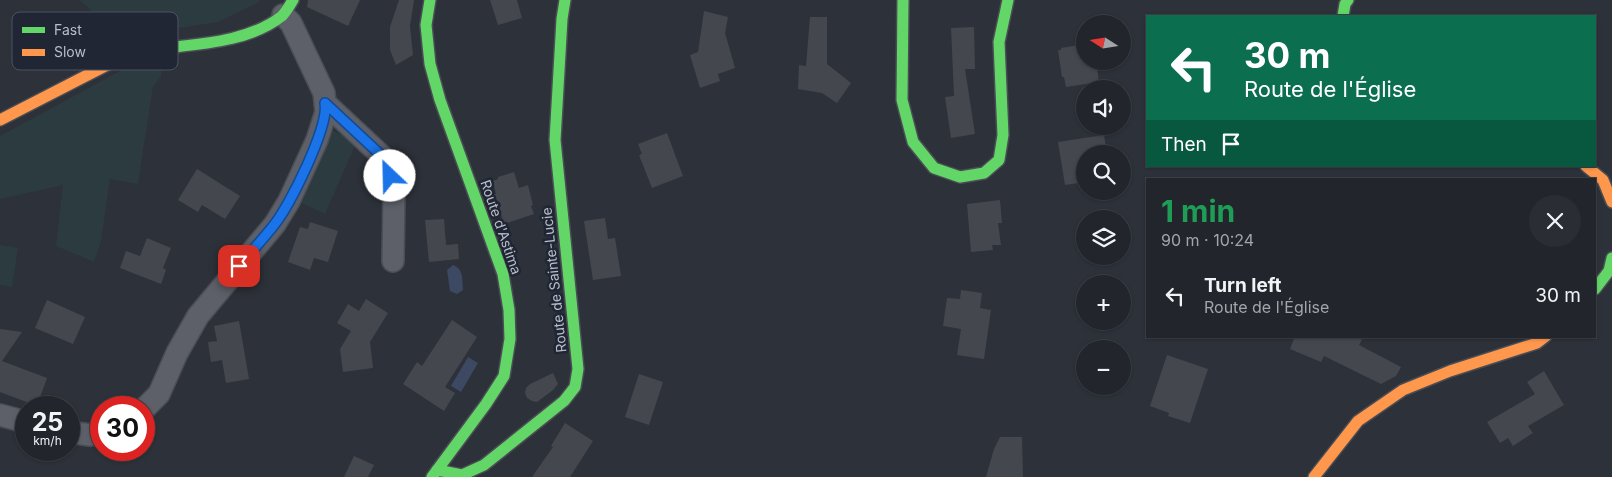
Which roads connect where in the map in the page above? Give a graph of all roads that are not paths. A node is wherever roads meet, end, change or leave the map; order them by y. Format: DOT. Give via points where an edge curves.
graph roads {
  1 [pos="430,0"];
  2 [pos="565,0"];
  3 [pos="903,0"];
  4 [pos="1008,0"];
  5 [pos="1348,0"];
  6 [pos="288,7"];
  7 [pos="1343,15"];
  8 [pos="178,46"];
  9 [pos="97,70"];
  10 [pos="325,103"];
  11 [pos="0,120"];
  12 [pos="1587,167"];
  13 [pos="1612,202"];
  14 [pos="1612,258"];
  15 [pos="393,261"];
  16 [pos="1596,288"];
  17 [pos="1544,338"];
  18 [pos="155,398"];
  19 [pos="0,415"];
  20 [pos="15,419"];
  21 [pos="434,473"];
  22 [pos="1314,477"];
  1 -- 21 [label="street, Route d'Astima" via="426,25 430,64 503,274 510,339 504,376"];
  2 -- 21 [label="street, Route de Sainte-Lucie" via="555,140 578,370 574,386 564,401 484,465 462,475"];
  3 -- 4 [label="street" via="902,100 913,142 934,168 960,177 984,173 999,160 1003,135 999,42"];
  5 -- 7 [label="street"];
  6 -- 8 [label="street" via="255,31 225,40"];
  6 -- 10 [label="street" via="291,23 324,93"];
  9 -- 11 [label="street"];
  10 -- 15 [label="street" via="384,158 394,194"];
  10 -- 18 [label="street" via="326,112 317,140 289,201 275,224 198,316"];
  12 -- 13 [label="street" via="1603,180"];
  14 -- 16 [label="street" via="1609,272"];
  17 -- 22 [label="street" via="1537,344 1450,371 1403,390 1358,421"];
  19 -- 20 [label="street"];
}
